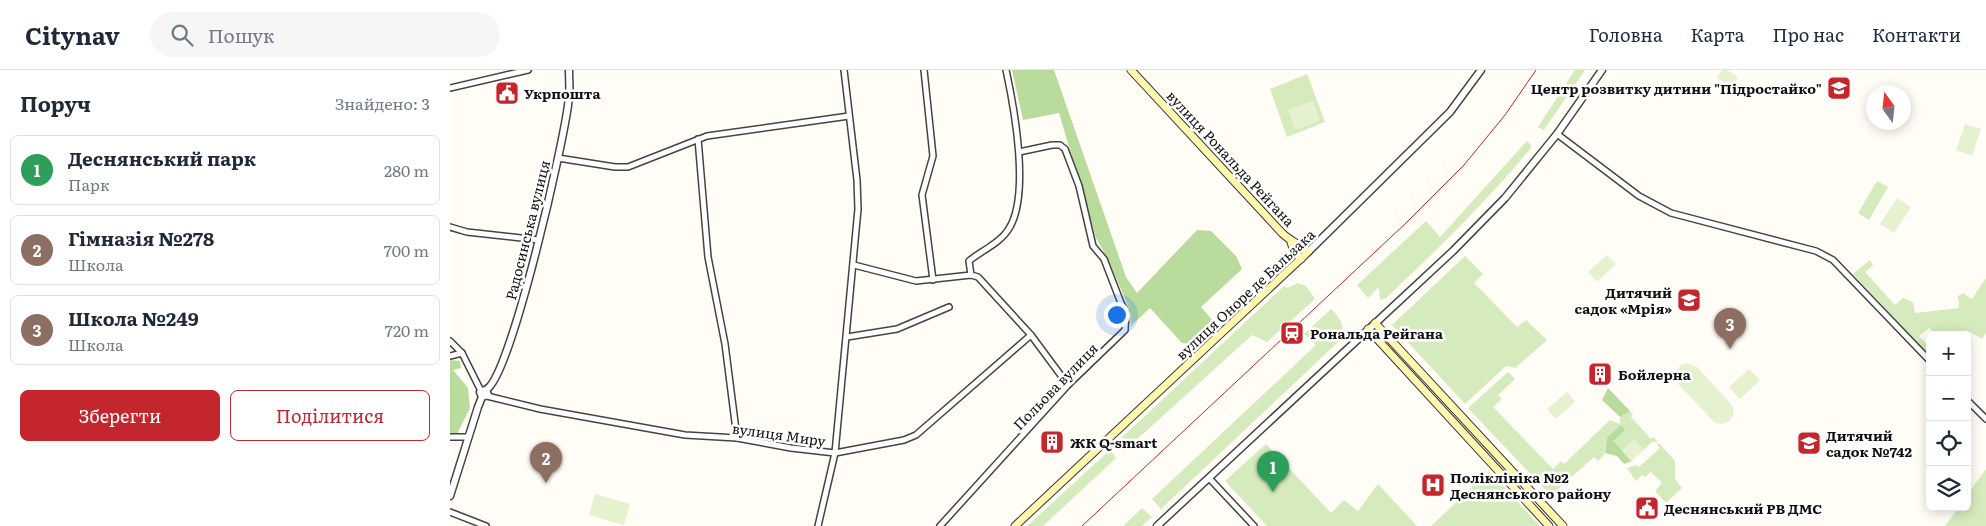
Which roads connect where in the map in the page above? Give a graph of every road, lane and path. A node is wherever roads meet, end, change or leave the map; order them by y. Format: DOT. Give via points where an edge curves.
graph roads {
  1 [pos="528,70"];
  2 [pos="569,70"];
  3 [pos="844,70"];
  4 [pos="924,70"];
  5 [pos="1006,70"];
  6 [pos="1132,70"];
  7 [pos="1481,70"];
  8 [pos="1602,70"];
  9 [pos="450,88"];
  10 [pos="849,116"];
  11 [pos="1557,134"];
  12 [pos="698,139"];
  13 [pos="1019,152"];
  14 [pos="558,158"];
  15 [pos="450,227"];
  16 [pos="539,240"];
  17 [pos="1291,242"];
  18 [pos="1308,252"];
  19 [pos="1301,259"];
  20 [pos="854,265"];
  21 [pos="971,275"];
  22 [pos="933,280"];
  23 [pos="949,307"];
  24 [pos="1375,323"];
  25 [pos="1368,329"];
  26 [pos="1031,335"];
  27 [pos="847,337"];
  28 [pos="450,341"];
  29 [pos="462,353"];
  30 [pos="450,356"];
  31 [pos="1926,357"];
  32 [pos="1068,386"];
  33 [pos="484,394"];
  34 [pos="1971,404"];
  35 [pos="1986,419"];
  36 [pos="450,436"];
  37 [pos="467,437"];
  38 [pos="737,438"];
  39 [pos="834,453"];
  40 [pos="1209,478"];
  41 [pos="450,496"];
  42 [pos="450,512"];
  43 [pos="486,526"];
  44 [pos="818,526"];
  45 [pos="940,526"];
  46 [pos="1015,526"];
  47 [pos="1157,526"];
  48 [pos="1254,526"];
  49 [pos="1549,526"];
  50 [pos="1563,526"];
  1 -- 9 [label="street"];
  2 -- 14 [label="street, Радосинська вулиця" via="569,96"];
  3 -- 10 [label="street"];
  4 -- 22 [label="street" via="933,156 922,196"];
  5 -- 13 [label="street"];
  6 -- 17 [label="main road, вулиця Рональда Рейгана"];
  7 -- 18 [label="street, вулиця Оноре де Бальзака" via="1450,112"];
  8 -- 11 [label="street"];
  10 -- 12 [label="street"];
  10 -- 20 [label="street" via="858,209"];
  11 -- 24 [label="street" via="1498,205"];
  11 -- 31 [label="street" via="1639,196 1671,213 1816,251 1833,260"];
  12 -- 14 [label="street" via="628,167"];
  12 -- 38 [label="street" via="708,257 725,344"];
  13 -- 21 [label="street" via="1019,192 1010,228 969,261"];
  13 -- 32 [label="street, Польова вулиця" via="1052,145 1066,149 1093,246 1104,259 1126,312 1125,330"];
  14 -- 16 [label="street, Радосинська вулиця"];
  15 -- 16 [label="street"];
  16 -- 33 [label="street, Радосинська вулиця" via="503,361"];
  17 -- 18 [label="main road, вулиця Рональда Рейгана"];
  17 -- 19 [label="main road, вулиця Рональда Рейгана"];
  18 -- 19 [label="main road, вулиця Оноре де Бальзака"];
  19 -- 46 [label="main road, вулиця Оноре де Бальзака"];
  20 -- 22 [label="street" via="903,279"];
  20 -- 27 [label="street"];
  21 -- 22 [label="street"];
  21 -- 26 [label="street" via="978,277"];
  23 -- 27 [label="street" via="897,329"];
  24 -- 25 [label="street"];
  24 -- 50 [label="main road"];
  25 -- 40 [label="street"];
  25 -- 49 [label="main road"];
  26 -- 32 [label="street"];
  26 -- 39 [label="street, вулиця Миру" via="916,435"];
  27 -- 39 [label="street"];
  28 -- 29 [label="street"];
  29 -- 30 [label="street"];
  29 -- 33 [label="street"];
  32 -- 45 [label="street, Польова вулиця"];
  33 -- 37 [label="street, Радосинська вулиця"];
  33 -- 38 [label="street, вулиця Миру" via="540,409 685,435"];
  34 -- 35 [label="street"];
  36 -- 37 [label="street"];
  37 -- 41 [label="street, Радосинська вулиця"];
  38 -- 39 [label="street, вулиця Миру"];
  39 -- 44 [label="street"];
  40 -- 47 [label="street"];
  40 -- 48 [label="street"];
  42 -- 43 [label="street"];
}
